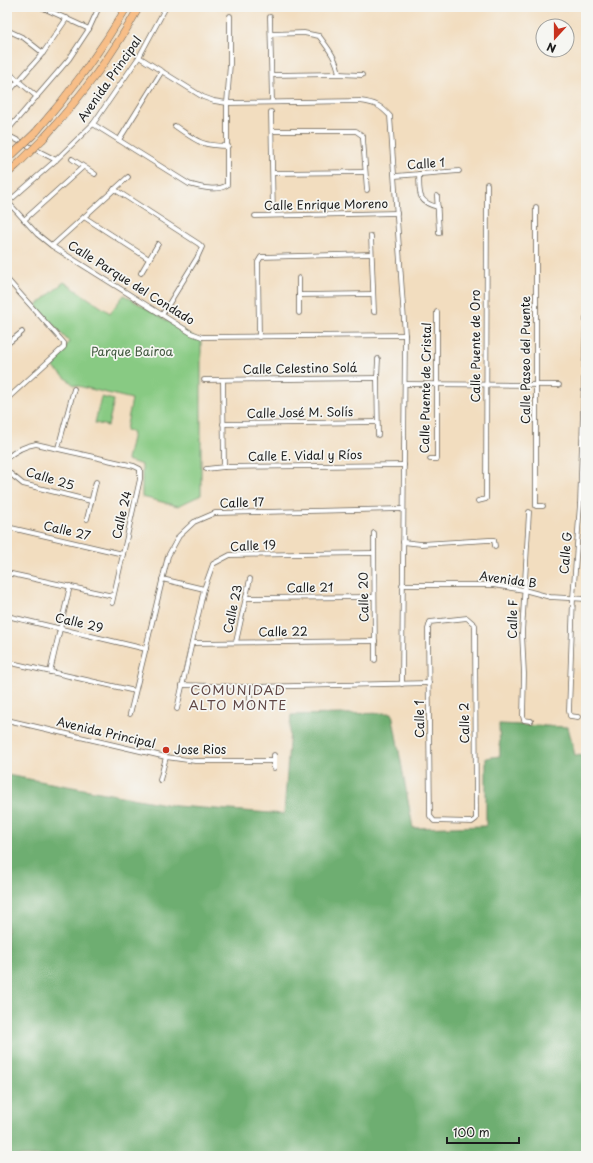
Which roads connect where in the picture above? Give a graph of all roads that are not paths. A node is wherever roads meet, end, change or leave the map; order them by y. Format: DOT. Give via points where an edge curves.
graph roads {
  1 [pos="41,7"];
  2 [pos="100,7"];
  3 [pos="127,7"];
  4 [pos="166,7"];
  5 [pos="138,8"];
  6 [pos="230,16"];
  7 [pos="270,17"];
  8 [pos="67,18"];
  9 [pos="89,29"];
  10 [pos="7,30"];
  11 [pos="271,34"];
  12 [pos="43,53"];
  13 [pos="139,57"];
  14 [pos="7,71"];
  15 [pos="162,71"];
  16 [pos="339,74"];
  17 [pos="272,75"];
  18 [pos="362,75"];
  19 [pos="19,80"];
  20 [pos="7,94"];
  21 [pos="37,97"];
  22 [pos="272,102"];
  23 [pos="227,103"];
  24 [pos="272,112"];
  25 [pos="93,124"];
  26 [pos="175,126"];
  27 [pos="7,131"];
  28 [pos="272,131"];
  29 [pos="7,135"];
  30 [pos="119,140"];
  31 [pos="228,146"];
  32 [pos="9,158"];
  33 [pos="72,159"];
  34 [pos="56,160"];
  35 [pos="83,167"];
  36 [pos="459,171"];
  37 [pos="365,172"];
  38 [pos="273,173"];
  39 [pos="7,174"];
  40 [pos="95,174"];
  41 [pos="419,174"];
  42 [pos="395,176"];
  43 [pos="128,177"];
  44 [pos="487,184"];
  45 [pos="114,190"];
  46 [pos="367,190"];
  47 [pos="437,196"];
  48 [pos="8,202"];
  49 [pos="438,207"];
  50 [pos="536,207"];
  51 [pos="397,214"];
  52 [pos="273,215"];
  53 [pos="255,216"];
  54 [pos="84,217"];
  55 [pos="24,220"];
  56 [pos="439,233"];
  57 [pos="371,236"];
  58 [pos="158,244"];
  59 [pos="52,246"];
  60 [pos="371,254"];
  61 [pos="149,259"];
  62 [pos="141,273"];
  63 [pos="299,278"];
  64 [pos="8,281"];
  65 [pos="373,294"];
  66 [pos="299,295"];
  67 [pos="374,312"];
  68 [pos="437,312"];
  69 [pos="299,313"];
  70 [pos="162,315"];
  71 [pos="586,318"];
  72 [pos="22,332"];
  73 [pos="405,335"];
  74 [pos="259,337"];
  75 [pos="7,343"];
  76 [pos="378,359"];
  77 [pos="377,378"];
  78 [pos="204,380"];
  79 [pos="223,380"];
  80 [pos="405,384"];
  81 [pos="437,384"];
  82 [pos="486,384"];
  83 [pos="536,384"];
  84 [pos="559,385"];
  85 [pos="585,385"];
  86 [pos="74,390"];
  87 [pos="7,399"];
  88 [pos="377,422"];
  89 [pos="223,424"];
  90 [pos="378,435"];
  91 [pos="58,448"];
  92 [pos="7,458"];
  93 [pos="430,459"];
  94 [pos="404,465"];
  95 [pos="224,467"];
  96 [pos="206,469"];
  97 [pos="7,471"];
  98 [pos="96,482"];
  99 [pos="91,501"];
  100 [pos="478,501"];
  101 [pos="543,506"];
  102 [pos="403,509"];
  103 [pos="529,512"];
  104 [pos="87,519"];
  105 [pos="7,528"];
  106 [pos="374,533"];
  107 [pos="403,542"];
  108 [pos="495,546"];
  109 [pos="373,553"];
  110 [pos="123,554"];
  111 [pos="7,572"];
  112 [pos="162,579"];
  113 [pos="250,579"];
  114 [pos="402,585"];
  115 [pos="70,586"];
  116 [pos="204,589"];
  117 [pos="524,590"];
  118 [pos="113,596"];
  119 [pos="374,597"];
  120 [pos="246,598"];
  121 [pos="573,598"];
  122 [pos="586,599"];
  123 [pos="112,603"];
  124 [pos="7,616"];
  125 [pos="430,622"];
  126 [pos="60,628"];
  127 [pos="375,641"];
  128 [pos="236,642"];
  129 [pos="192,643"];
  130 [pos="146,648"];
  131 [pos="375,660"];
  132 [pos="7,662"];
  133 [pos="50,672"];
  134 [pos="429,683"];
  135 [pos="402,684"];
  136 [pos="182,685"];
  137 [pos="250,687"];
  138 [pos="135,692"];
  139 [pos="250,706"];
  140 [pos="177,709"];
  141 [pos="130,714"];
  142 [pos="578,717"];
  143 [pos="7,720"];
  144 [pos="531,720"];
  145 [pos="274,755"];
  146 [pos="166,757"];
  147 [pos="274,761"];
  148 [pos="274,768"];
  149 [pos="160,780"];
  150 [pos="430,816"];
  1 -- 8 [label="street"];
  2 -- 9 [label="street"];
  3 -- 32 [label="highway, bridge" via="61,104"];
  4 -- 13 [label="street, Avenida Principal"];
  5 -- 39 [label="highway, bridge" via="88,87 43,139"];
  6 -- 23 [label="street"];
  7 -- 11 [label="street"];
  8 -- 9 [label="street"];
  8 -- 12 [label="street"];
  9 -- 21 [label="street" via="69,59"];
  10 -- 12 [label="street" via="24,38"];
  11 -- 16 [label="street" via="304,33 319,36 334,57"];
  11 -- 17 [label="street"];
  12 -- 19 [label="street"];
  13 -- 15 [label="street"];
  13 -- 25 [label="street, Avenida Principal"];
  14 -- 19 [label="street"];
  15 -- 23 [label="street" via="203,97"];
  15 -- 30 [label="street"];
  16 -- 17 [label="street"];
  16 -- 18 [label="street"];
  17 -- 22 [label="street"];
  19 -- 20 [label="street"];
  19 -- 21 [label="street"];
  21 -- 27 [label="street"];
  22 -- 23 [label="street"];
  22 -- 42 [label="street" via="360,102 373,103 383,108 390,116"];
  23 -- 31 [label="street"];
  24 -- 28 [label="street"];
  25 -- 30 [label="street"];
  25 -- 34 [label="street, Avenida Principal"];
  26 -- 31 [label="street" via="199,142"];
  28 -- 37 [label="street" via="356,131 363,136"];
  28 -- 38 [label="street"];
  29 -- 34 [label="street"];
  30 -- 31 [label="street" via="189,184 204,188 224,188 228,185"];
  33 -- 35 [label="street"];
  34 -- 48 [label="street, Avenida Principal"];
  35 -- 40 [label="street"];
  35 -- 55 [label="street"];
  36 -- 41 [label="street, Calle 1"];
  37 -- 38 [label="street"];
  37 -- 46 [label="street"];
  38 -- 52 [label="street"];
  41 -- 42 [label="street, Calle 1"];
  41 -- 49 [label="street" via="421,198"];
  42 -- 51 [label="street"];
  43 -- 45 [label="street"];
  44 -- 82 [label="street, Calle Puente de Oro"];
  45 -- 54 [label="street"];
  45 -- 70 [label="street" via="202,247"];
  47 -- 49 [label="street"];
  48 -- 55 [label="street, Calle Parque del Condado"];
  49 -- 56 [label="street"];
  50 -- 83 [label="street, Calle Paseo del Puente"];
  51 -- 52 [label="street, Calle Enrique Moreno"];
  51 -- 73 [label="street"];
  52 -- 53 [label="street, Calle Enrique Moreno"];
  54 -- 59 [label="street"];
  54 -- 61 [label="street"];
  55 -- 59 [label="street, Calle Parque del Condado"];
  57 -- 60 [label="street"];
  58 -- 61 [label="street"];
  59 -- 70 [label="street, Calle Parque del Condado"];
  60 -- 65 [label="street"];
  60 -- 74 [label="street" via="261,257 258,262"];
  61 -- 62 [label="street"];
  63 -- 66 [label="street"];
  64 -- 87 [label="street" via="64,343 64,347"];
  65 -- 66 [label="street"];
  65 -- 67 [label="street"];
  66 -- 69 [label="street"];
  68 -- 81 [label="street, Calle Puente de Cristal"];
  70 -- 74 [label="street, Calle Parque del Condado" via="202,337"];
  71 -- 85 [label="street, Calle G"];
  72 -- 75 [label="street"];
  73 -- 74 [label="street, Calle Parque del Condado"];
  73 -- 80 [label="street"];
  76 -- 77 [label="street"];
  77 -- 79 [label="street, Calle Celestino Solá"];
  77 -- 88 [label="street"];
  78 -- 79 [label="street, Calle Celestino Solá"];
  79 -- 89 [label="street"];
  80 -- 81 [label="street"];
  80 -- 94 [label="street"];
  81 -- 82 [label="street"];
  81 -- 93 [label="street, Calle Puente de Cristal" via="437,459"];
  82 -- 83 [label="street"];
  82 -- 100 [label="street, Calle Puente de Oro" via="486,500"];
  83 -- 84 [label="street"];
  83 -- 101 [label="street, Calle Paseo del Puente" via="536,506"];
  85 -- 121 [label="street, Calle G"];
  86 -- 91 [label="street"];
  88 -- 89 [label="street, Calle José M. Solís"];
  88 -- 90 [label="street"];
  89 -- 95 [label="street"];
  91 -- 92 [label="street, Calle 24" via="26,445"];
  91 -- 110 [label="street, Calle 24" via="140,469"];
  94 -- 95 [label="street, Calle E. Vidal y Ríos"];
  94 -- 102 [label="street"];
  95 -- 96 [label="street, Calle E. Vidal y Ríos"];
  97 -- 99 [label="street, Calle 25" via="23,484"];
  98 -- 99 [label="street"];
  99 -- 104 [label="street"];
  102 -- 107 [label="street"];
  102 -- 112 [label="street, Calle 17" via="215,513 194,522 179,536 168,556"];
  103 -- 117 [label="street, Calle F"];
  105 -- 110 [label="street, Calle 27"];
  106 -- 109 [label="street, Calle 20"];
  107 -- 108 [label="street" via="421,544 494,540"];
  107 -- 114 [label="street"];
  109 -- 116 [label="street, Calle 19" via="230,555 213,564"];
  109 -- 119 [label="street, Calle 20"];
  110 -- 118 [label="street, Calle 24"];
  111 -- 115 [label="street"];
  112 -- 116 [label="street"];
  112 -- 130 [label="street, Calle 17"];
  113 -- 120 [label="street, Calle 23"];
  114 -- 117 [label="street, Avenida B" via="482,584"];
  114 -- 135 [label="street"];
  115 -- 118 [label="street"];
  115 -- 126 [label="street"];
  116 -- 129 [label="street, Calle 19"];
  117 -- 121 [label="street, Avenida B" via="550,597"];
  117 -- 144 [label="street, Calle F" via="523,716 524,720"];
  118 -- 123 [label="street, Calle 24"];
  119 -- 120 [label="street, Calle 21"];
  119 -- 127 [label="street, Calle 20"];
  120 -- 128 [label="street, Calle 23"];
  121 -- 122 [label="street, Avenida B"];
  121 -- 142 [label="street, Calle G" via="569,711 570,716"];
  124 -- 126 [label="street, Calle 29"];
  125 -- 134 [label="street, Calle 1"];
  125 -- 150 [label="street, Calle 2" via="467,618 475,625 476,819 472,822 434,821"];
  126 -- 130 [label="street, Calle 29"];
  126 -- 133 [label="street"];
  127 -- 128 [label="street, Calle 22"];
  127 -- 131 [label="street, Calle 20"];
  128 -- 129 [label="street, Calle 22"];
  129 -- 136 [label="street, Calle 19"];
  130 -- 138 [label="street, Calle 17"];
  132 -- 133 [label="street"];
  133 -- 138 [label="street"];
  134 -- 135 [label="street"];
  134 -- 150 [label="street, Calle 1"];
  135 -- 137 [label="street"];
  136 -- 137 [label="street"];
  136 -- 140 [label="street, Calle 19"];
  137 -- 139 [label="street"];
  138 -- 141 [label="street, Calle 17"];
  143 -- 146 [label="street, Avenida Principal"];
  145 -- 147 [label="street"];
  146 -- 147 [label="street, Avenida Principal" via="195,761"];
  146 -- 149 [label="street"];
  147 -- 148 [label="street"];
}
